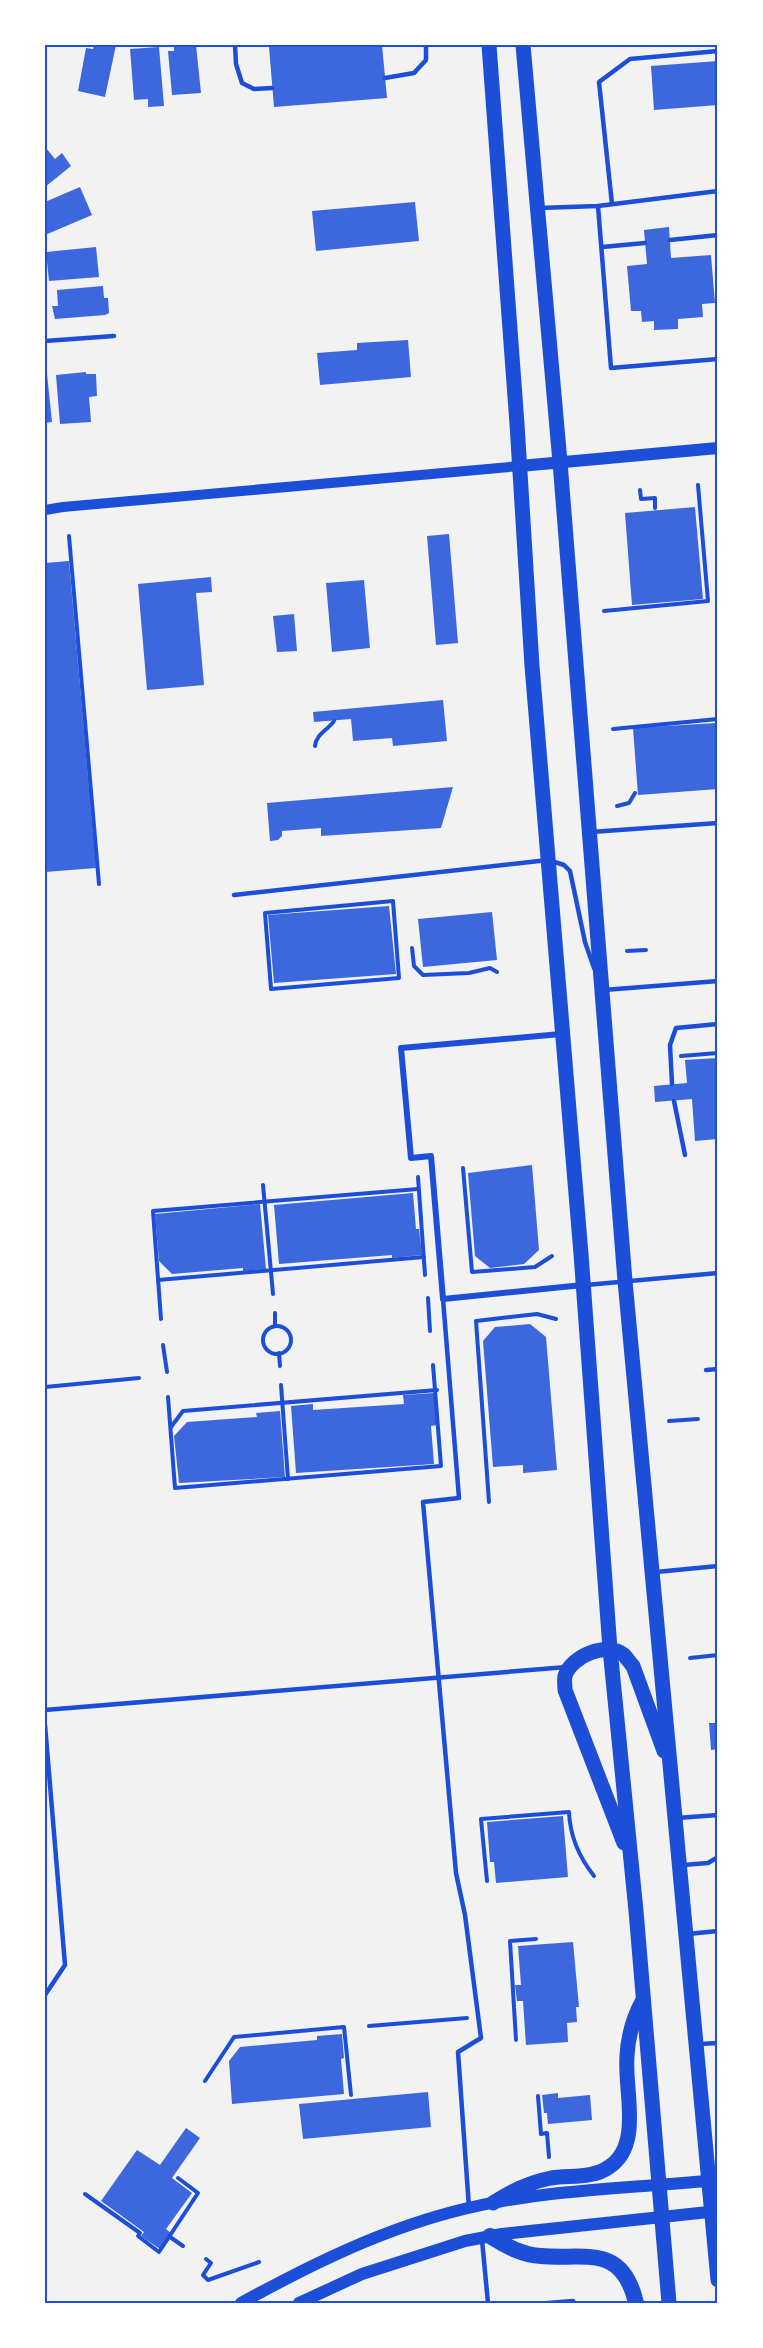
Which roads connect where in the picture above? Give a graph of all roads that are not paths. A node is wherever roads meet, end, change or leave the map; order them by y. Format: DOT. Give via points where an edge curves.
graph roads {
  1 [pos="426,45"];
  2 [pos="489,45"];
  3 [pos="523,45"];
  4 [pos="236,46"];
  5 [pos="718,51"];
  6 [pos="385,78"];
  7 [pos="272,88"];
  8 [pos="718,191"];
  9 [pos="612,204"];
  10 [pos="598,206"];
  11 [pos="537,208"];
  12 [pos="718,235"];
  13 [pos="670,240"];
  14 [pos="645,243"];
  15 [pos="602,248"];
  16 [pos="114,336"];
  17 [pos="45,341"];
  18 [pos="718,359"];
  19 [pos="718,448"];
  20 [pos="560,462"];
  21 [pos="520,466"];
  22 [pos="45,502"];
  23 [pos="63,507"];
  24 [pos="45,510"];
  25 [pos="718,823"];
  26 [pos="588,832"];
  27 [pos="548,860"];
  28 [pos="234,895"];
  29 [pos="718,981"];
  30 [pos="601,990"];
  31 [pos="718,1024"];
  32 [pos="561,1034"];
  33 [pos="672,1084"];
  34 [pos="674,1101"];
  35 [pos="684,1155"];
  36 [pos="718,1273"];
  37 [pos="625,1281"];
  38 [pos="584,1285"];
  39 [pos="443,1299"];
  40 [pos="706,1370"];
  41 [pos="718,1370"];
  42 [pos="718,1566"];
  43 [pos="653,1572"];
  44 [pos="610,1649"];
  45 [pos="570,1667"];
  46 [pos="439,1678"];
  47 [pos="45,1710"];
  48 [pos="45,1725"];
  49 [pos="671,1771"];
  50 [pos="718,1815"];
  51 [pos="676,1818"];
  52 [pos="718,1857"];
  53 [pos="631,1863"];
  54 [pos="681,1866"];
  55 [pos="718,1931"];
  56 [pos="687,1934"];
  57 [pos="45,1995"];
  58 [pos="643,2000"];
  59 [pos="718,2043"];
  60 [pos="697,2044"];
  61 [pos="714,2180"];
  62 [pos="659,2185"];
  63 [pos="493,2203"];
  64 [pos="469,2208"];
  65 [pos="715,2212"];
  66 [pos="663,2218"];
  67 [pos="486,2236"];
  68 [pos="718,2280"];
  69 [pos="274,2285"];
  70 [pos="305,2301"];
  71 [pos="241,2303"];
  72 [pos="253,2303"];
  73 [pos="488,2303"];
  74 [pos="548,2303"];
  75 [pos="574,2303"];
  76 [pos="636,2303"];
  77 [pos="669,2303"];
  1 -- 6 [label="lane" via="426,60 414,72"];
  2 -- 21 [label="main road"];
  3 -- 11 [label="main road"];
  4 -- 7 [label="lane" via="242,83 254,89"];
  5 -- 9 [label="lane" via="630,58 599,82"];
  8 -- 9 [label="lane"];
  9 -- 10 [label="lane"];
  10 -- 11 [label="lane"];
  10 -- 15 [label="lane"];
  11 -- 20 [label="main road"];
  12 -- 13 [label="lane"];
  14 -- 15 [label="lane"];
  15 -- 18 [label="lane" via="611,368"];
  16 -- 17 [label="lane"];
  19 -- 20 [label="main road"];
  20 -- 21 [label="main road"];
  20 -- 26 [label="main road"];
  21 -- 23 [label="street"];
  21 -- 27 [label="main road"];
  22 -- 23 [label="street"];
  23 -- 24 [label="street"];
  25 -- 26 [label="lane"];
  26 -- 30 [label="main road"];
  27 -- 28 [label="lane"];
  27 -- 30 [label="lane" via="564,865 570,872 585,942"];
  27 -- 32 [label="main road"];
  29 -- 30 [label="lane"];
  30 -- 37 [label="main road"];
  31 -- 33 [label="lane" via="676,1028 670,1045"];
  32 -- 38 [label="main road"];
  32 -- 39 [label="street" via="401,1048 411,1158 431,1156"];
  34 -- 35 [label="lane"];
  36 -- 37 [label="lane"];
  37 -- 38 [label="lane"];
  37 -- 43 [label="main road"];
  38 -- 39 [label="street"];
  38 -- 44 [label="main road"];
  39 -- 46 [label="lane" via="459,1498 423,1502"];
  40 -- 41 [label="lane"];
  42 -- 43 [label="lane"];
  43 -- 49 [label="main road"];
  44 -- 45 [label="main road" via="589,1652"];
  44 -- 49 [label="main road" via="624,1654 633,1666"];
  44 -- 53 [label="main road"];
  45 -- 46 [label="lane"];
  45 -- 53 [label="main road" via="564,1677 565,1690"];
  46 -- 47 [label="lane"];
  46 -- 64 [label="lane" via="456,1873 481,2038 458,2052"];
  48 -- 57 [label="lane" via="65,1965"];
  49 -- 51 [label="main road"];
  50 -- 51 [label="lane"];
  51 -- 54 [label="main road"];
  52 -- 54 [label="lane" via="708,1863"];
  53 -- 58 [label="main road"];
  54 -- 56 [label="main road"];
  55 -- 56 [label="lane"];
  56 -- 60 [label="main road"];
  58 -- 62 [label="main road"];
  58 -- 63 [label="main road" via="629,2034 626,2076 630,2134 623,2153 599,2172 538,2181"];
  59 -- 60 [label="lane"];
  60 -- 61 [label="main road"];
  61 -- 62 [label="main road"];
  61 -- 65 [label="main road"];
  62 -- 63 [label="main road"];
  62 -- 66 [label="main road"];
  63 -- 64 [label="main road"];
  64 -- 69 [label="main road" via="361,2242"];
  65 -- 66 [label="main road"];
  65 -- 68 [label="main road"];
  66 -- 67 [label="main road"];
  66 -- 77 [label="main road"];
  67 -- 70 [label="main road" via="396,2261"];
  67 -- 73 [label="lane"];
  67 -- 76 [label="highway" via="529,2254 605,2259 621,2270"];
  69 -- 71 [label="main road"];
  69 -- 72 [label="main road"];
  74 -- 75 [label="lane"];
}
